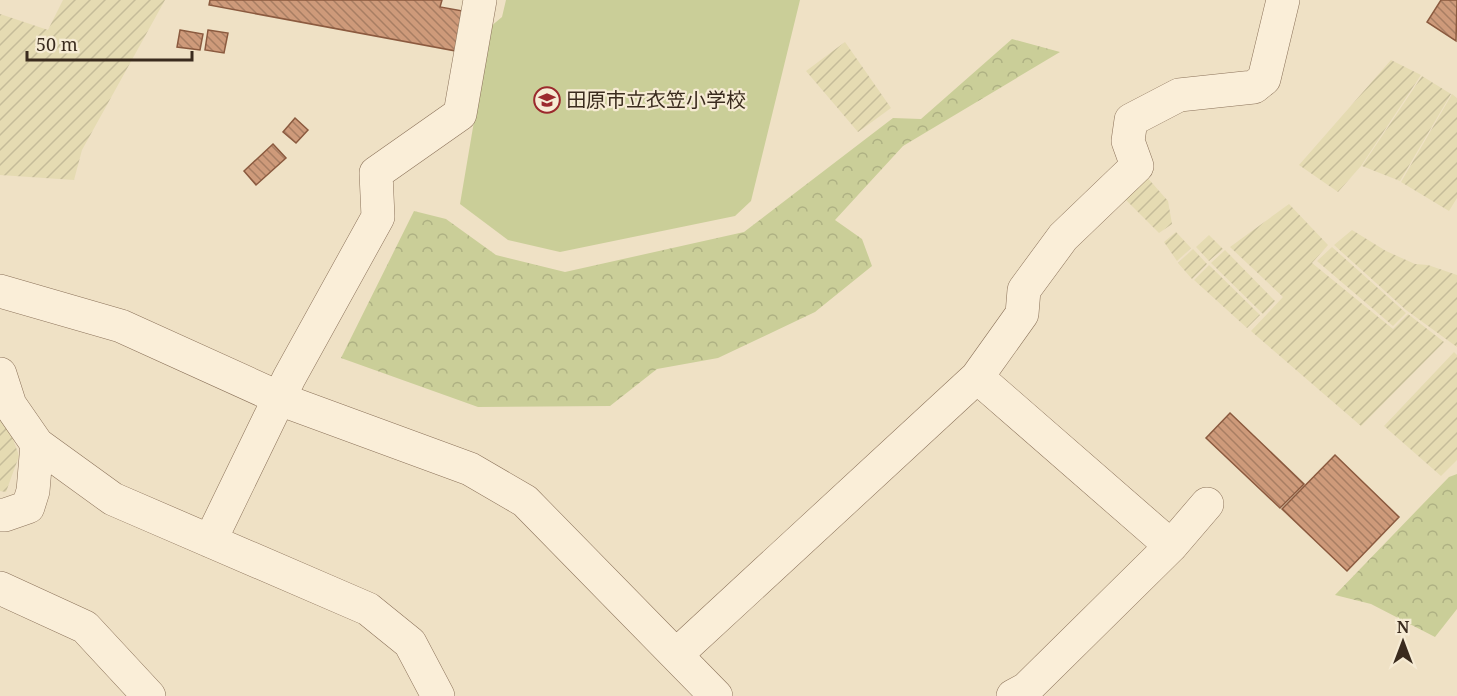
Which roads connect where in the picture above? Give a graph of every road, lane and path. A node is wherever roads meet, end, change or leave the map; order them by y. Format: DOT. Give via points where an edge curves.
graph roads {
  1 [pos="480,0"];
  2 [pos="1283,0"];
  3 [pos="0,291"];
  4 [pos="0,374"];
  5 [pos="977,377"];
  6 [pos="280,396"];
  7 [pos="37,444"];
  8 [pos="1207,504"];
  9 [pos="0,514"];
  10 [pos="210,541"];
  11 [pos="1170,546"];
  12 [pos="0,588"];
  13 [pos="676,655"];
  14 [pos="149,696"];
  15 [pos="438,696"];
  16 [pos="716,696"];
  17 [pos="1013,696"];
  1 -- 6 [label="street" via="459,114 376,172 378,217"];
  2 -- 5 [label="street" via="1264,79 1254,87 1179,95 1131,120 1128,141 1137,166 1063,237 1024,290 1022,314"];
  3 -- 6 [label="street" via="121,326"];
  4 -- 7 [label="street" via="10,405"];
  5 -- 11 [label="street"];
  5 -- 13 [label="street"];
  6 -- 10 [label="street"];
  6 -- 13 [label="street" via="470,469 525,501"];
  7 -- 9 [label="street" via="28,507"];
  7 -- 10 [label="street" via="113,499"];
  8 -- 11 [label="street"];
  10 -- 15 [label="street" via="368,609 410,643"];
  11 -- 17 [label="street" via="1026,689"];
  12 -- 14 [label="street" via="85,627"];
  13 -- 16 [label="street"];
}
